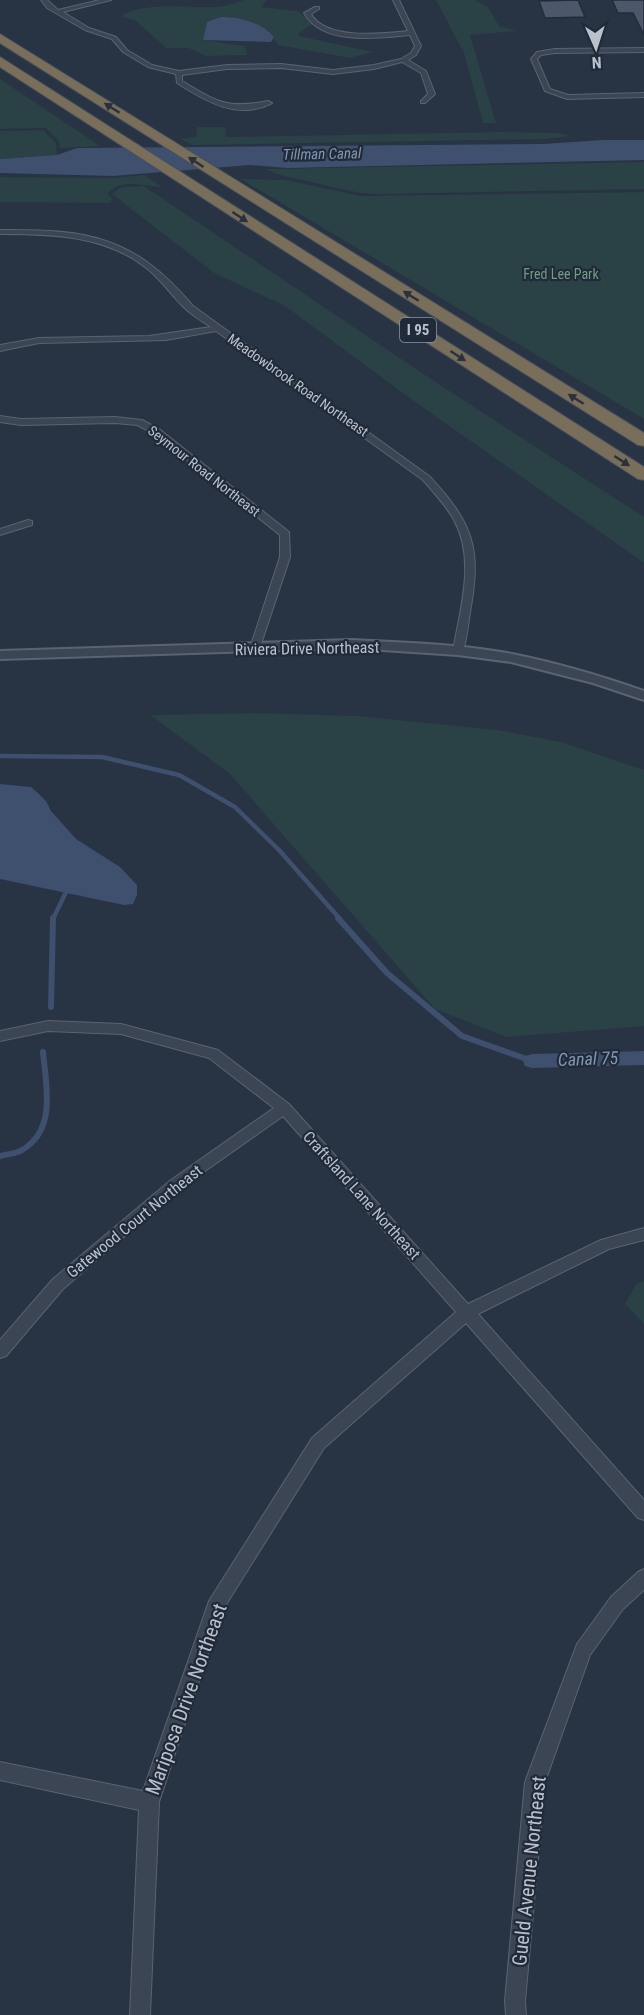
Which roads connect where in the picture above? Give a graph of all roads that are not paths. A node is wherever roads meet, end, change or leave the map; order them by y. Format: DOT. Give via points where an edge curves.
graph roads {
  1 [pos="44,0"];
  2 [pos="108,0"];
  3 [pos="396,0"];
  4 [pos="317,8"];
  5 [pos="57,12"];
  6 [pos="413,33"];
  7 [pos="0,38"];
  8 [pos="644,50"];
  9 [pos="403,60"];
  10 [pos="0,61"];
  11 [pos="179,73"];
  12 [pos="644,95"];
  13 [pos="423,102"];
  14 [pos="268,103"];
  15 [pos="0,232"];
  16 [pos="218,328"];
  17 [pos="0,348"];
  18 [pos="0,419"];
  19 [pos="644,441"];
  20 [pos="644,475"];
  21 [pos="28,523"];
  22 [pos="0,532"];
  23 [pos="255,648"];
  24 [pos="458,651"];
  25 [pos="0,655"];
  26 [pos="644,696"];
  27 [pos="0,1036"];
  28 [pos="284,1108"];
  29 [pos="644,1234"];
  30 [pos="467,1312"];
  31 [pos="0,1351"];
  32 [pos="644,1512"];
  33 [pos="644,1578"];
  34 [pos="0,1771"];
  35 [pos="149,1802"];
  36 [pos="140,2015"];
  37 [pos="516,2015"];
  1 -- 5 [label="street"];
  2 -- 5 [label="street"];
  3 -- 6 [label="street"];
  4 -- 6 [label="street" via="307,12 308,17 323,28 357,35"];
  5 -- 11 [label="street" via="114,38 125,51 150,66"];
  6 -- 9 [label="street" via="417,46 414,54"];
  19 -- 7 [label="highway, I 95, one-way"];
  8 -- 12 [label="street" via="555,51 539,53 534,59 547,90 555,94"];
  9 -- 11 [label="street" via="333,72 270,66"];
  9 -- 13 [label="street" via="422,69 427,76 432,94"];
  10 -- 20 [label="highway, I 95, one-way"];
  11 -- 14 [label="street" via="179,82 220,107 236,109"];
  15 -- 16 [label="street, Meadowbrook Road Northeast" via="75,236 118,248 140,259 172,286 190,308"];
  16 -- 17 [label="street" via="186,337 36,341"];
  16 -- 24 [label="street, Meadowbrook Road Northeast" via="348,419 444,495 464,525 470,545 472,570"];
  18 -- 23 [label="street, Seymour Road Northeast" via="139,422 156,431 285,534 285,557"];
  21 -- 22 [label="street"];
  23 -- 24 [label="street, Riviera Drive Northeast" via="352,644"];
  23 -- 25 [label="street, Riviera Drive Northeast"];
  24 -- 26 [label="street, Riviera Drive Northeast" via="511,658"];
  27 -- 28 [label="street, Craftsland Lane Northeast" via="48,1026 121,1029 213,1054"];
  28 -- 30 [label="street, Craftsland Lane Northeast"];
  28 -- 31 [label="street, Gatewood Court Northeast" via="176,1184 58,1284"];
  29 -- 30 [label="street, Mariposa Drive Northeast" via="606,1244"];
  30 -- 32 [label="street, Craftsland Lane Northeast"];
  30 -- 35 [label="street, Mariposa Drive Northeast" via="318,1443 215,1607"];
  33 -- 37 [label="street, Gueld Avenue Northeast" via="617,1603 584,1650 534,1782"];
  34 -- 35 [label="street"];
  35 -- 36 [label="street, Mariposa Drive Northeast"];
}
